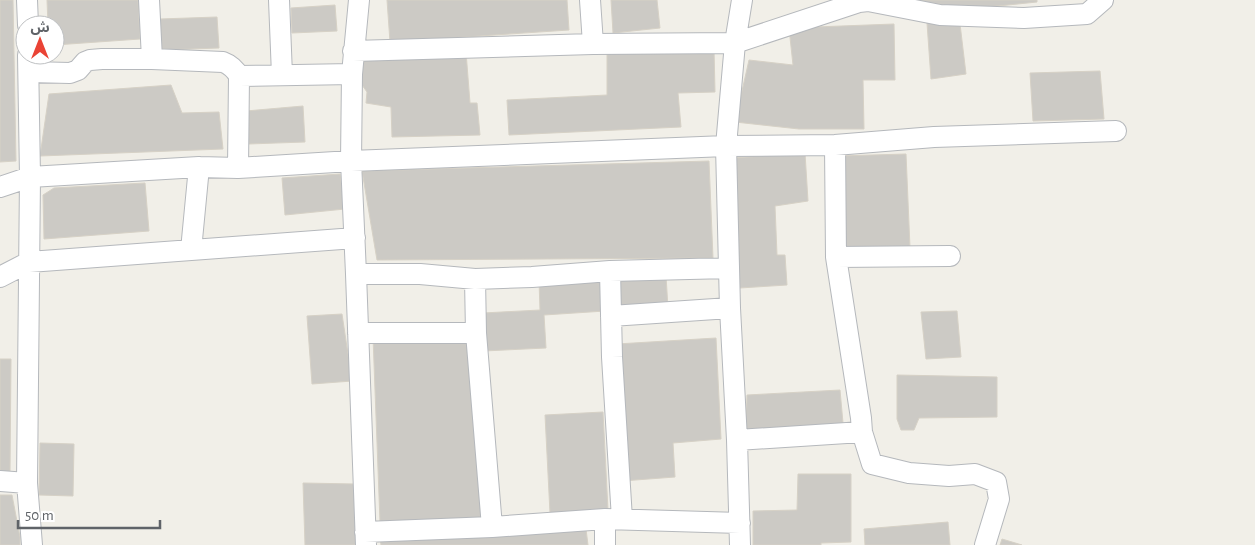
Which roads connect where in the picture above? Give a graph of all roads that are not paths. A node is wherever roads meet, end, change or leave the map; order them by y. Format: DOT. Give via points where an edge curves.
graph roads {
  1 [pos="27,0"];
  2 [pos="149,0"];
  3 [pos="279,0"];
  4 [pos="359,0"];
  5 [pos="590,0"];
  6 [pos="742,0"];
  7 [pos="869,0"];
  8 [pos="1103,0"];
  9 [pos="28,15"];
  10 [pos="735,42"];
  11 [pos="593,44"];
  12 [pos="353,51"];
  13 [pos="152,59"];
  14 [pos="28,65"];
  15 [pos="33,65"];
  16 [pos="352,74"];
  17 [pos="282,75"];
  18 [pos="239,76"];
  19 [pos="1116,132"];
  20 [pos="835,145"];
  21 [pos="726,146"];
  22 [pos="351,161"];
  23 [pos="199,167"];
  24 [pos="238,168"];
  25 [pos="30,178"];
  26 [pos="0,187"];
  27 [pos="355,238"];
  28 [pos="191,250"];
  29 [pos="950,256"];
  30 [pos="836,257"];
  31 [pos="29,262"];
  32 [pos="729,268"];
  33 [pos="610,272"];
  34 [pos="356,274"];
  35 [pos="0,277"];
  36 [pos="475,279"];
  37 [pos="730,308"];
  38 [pos="611,316"];
  39 [pos="358,333"];
  40 [pos="476,333"];
  41 [pos="862,432"];
  42 [pos="737,440"];
  43 [pos="0,481"];
  44 [pos="27,483"];
  45 [pos="614,519"];
  46 [pos="740,523"];
  47 [pos="492,527"];
  48 [pos="365,538"];
  49 [pos="32,545"];
  50 [pos="605,545"];
  51 [pos="740,545"];
  52 [pos="985,545"];
  1 -- 9 [label="street"];
  2 -- 13 [label="street"];
  3 -- 17 [label="street"];
  4 -- 12 [label="street"];
  5 -- 11 [label="street"];
  6 -- 10 [label="street"];
  7 -- 8 [label="street" via="940,15 1024,18 1087,14"];
  7 -- 10 [label="street"];
  10 -- 11 [label="street"];
  10 -- 21 [label="street"];
  11 -- 12 [label="street"];
  12 -- 16 [label="street"];
  13 -- 15 [label="street" via="90,60 70,73"];
  13 -- 18 [label="street" via="223,62"];
  14 -- 25 [label="street"];
  16 -- 17 [label="street"];
  16 -- 22 [label="street"];
  17 -- 18 [label="street"];
  18 -- 24 [label="street"];
  19 -- 20 [label="street" via="934,137"];
  20 -- 21 [label="street"];
  20 -- 30 [label="street"];
  21 -- 22 [label="street"];
  21 -- 32 [label="street"];
  22 -- 24 [label="street"];
  22 -- 27 [label="street"];
  23 -- 24 [label="street"];
  23 -- 25 [label="street"];
  23 -- 28 [label="street"];
  25 -- 26 [label="street"];
  25 -- 31 [label="street"];
  27 -- 28 [label="street"];
  27 -- 34 [label="street"];
  28 -- 31 [label="street"];
  29 -- 30 [label="street"];
  30 -- 41 [label="street"];
  31 -- 35 [label="street"];
  31 -- 44 [label="street"];
  32 -- 33 [label="street"];
  32 -- 37 [label="street"];
  33 -- 36 [label="street"];
  33 -- 38 [label="street"];
  34 -- 36 [label="street" via="420,274"];
  34 -- 39 [label="street"];
  36 -- 40 [label="street"];
  37 -- 38 [label="street"];
  37 -- 42 [label="street"];
  38 -- 45 [label="street"];
  39 -- 40 [label="street"];
  39 -- 48 [label="street"];
  40 -- 47 [label="street"];
  41 -- 42 [label="street"];
  41 -- 52 [label="street" via="872,464 909,473 975,474 996,482 999,498"];
  42 -- 46 [label="street"];
  43 -- 44 [label="street"];
  44 -- 49 [label="street"];
  45 -- 46 [label="street"];
  45 -- 47 [label="street"];
  45 -- 50 [label="street"];
  46 -- 51 [label="street"];
  47 -- 48 [label="street"];
}
